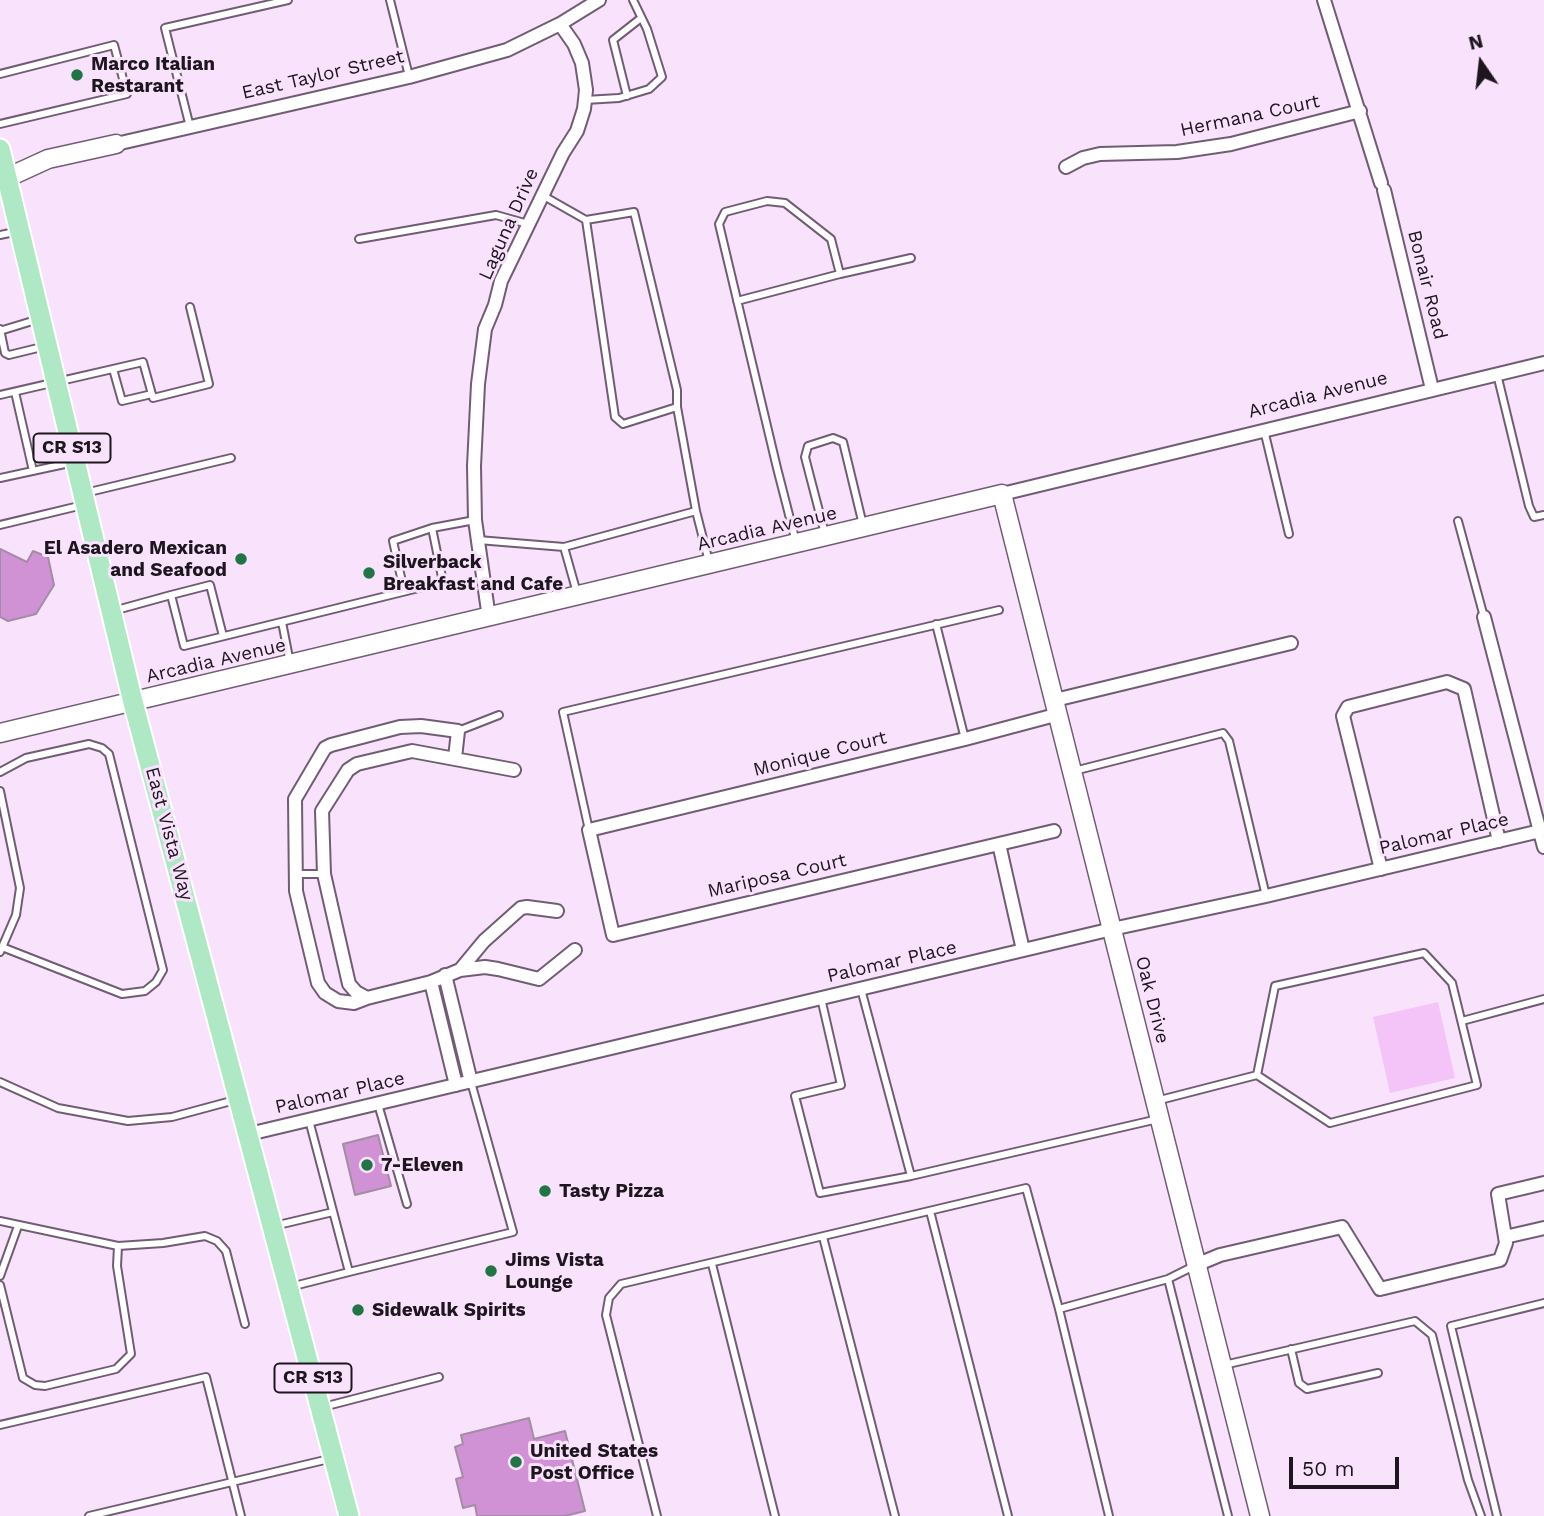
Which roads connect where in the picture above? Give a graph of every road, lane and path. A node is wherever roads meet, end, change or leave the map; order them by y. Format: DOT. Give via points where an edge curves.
graph roads {
  1 [pos="288,0"];
  2 [pos="390,0"];
  3 [pos="599,0"];
  4 [pos="633,0"];
  5 [pos="1324,0"];
  6 [pos="641,18"];
  7 [pos="560,24"];
  8 [pos="0,74"];
  9 [pos="410,76"];
  10 [pos="627,96"];
  11 [pos="585,100"];
  12 [pos="1360,111"];
  13 [pos="0,124"];
  14 [pos="190,127"];
  15 [pos="116,144"];
  16 [pos="0,149"];
  17 [pos="1066,167"];
  18 [pos="4,180"];
  19 [pos="542,195"];
  20 [pos="586,220"];
  21 [pos="528,224"];
  22 [pos="20,231"];
  23 [pos="0,235"];
  24 [pos="359,239"];
  25 [pos="911,258"];
  26 [pos="840,274"];
  27 [pos="737,301"];
  28 [pos="190,307"];
  29 [pos="41,318"];
  30 [pos="0,330"];
  31 [pos="48,345"];
  32 [pos="1544,363"];
  33 [pos="113,369"];
  34 [pos="1497,374"];
  35 [pos="56,382"];
  36 [pos="1432,389"];
  37 [pos="15,391"];
  38 [pos="152,394"];
  39 [pos="0,395"];
  40 [pos="677,407"];
  41 [pos="1264,430"];
  42 [pos="231,458"];
  43 [pos="75,461"];
  44 [pos="33,471"];
  45 [pos="0,478"];
  46 [pos="1002,494"];
  47 [pos="84,499"];
  48 [pos="696,511"];
  49 [pos="1544,516"];
  50 [pos="475,520"];
  51 [pos="1458,521"];
  52 [pos="0,525"];
  53 [pos="864,527"];
  54 [pos="432,528"];
  55 [pos="1289,534"];
  56 [pos="826,536"];
  57 [pos="478,540"];
  58 [pos="796,544"];
  59 [pos="564,547"];
  60 [pos="709,564"];
  61 [pos="404,591"];
  62 [pos="171,595"];
  63 [pos="578,596"];
  64 [pos="999,610"];
  65 [pos="111,612"];
  66 [pos="1484,617"];
  67 [pos="489,618"];
  68 [pos="282,622"];
  69 [pos="936,624"];
  70 [pos="223,636"];
  71 [pos="1291,643"];
  72 [pos="290,665"];
  73 [pos="133,702"];
  74 [pos="1057,707"];
  75 [pos="499,715"];
  76 [pos="458,731"];
  77 [pos="0,733"];
  78 [pos="965,739"];
  79 [pos="455,758"];
  80 [pos="514,770"];
  81 [pos="1073,771"];
  82 [pos="0,772"];
  83 [pos="0,791"];
  84 [pos="3,814"];
  85 [pos="589,830"];
  86 [pos="1542,830"];
  87 [pos="1054,831"];
  88 [pos="1499,841"];
  89 [pos="999,844"];
  90 [pos="1544,848"];
  91 [pos="1381,869"];
  92 [pos="295,874"];
  93 [pos="324,874"];
  94 [pos="1266,896"];
  95 [pos="557,911"];
  96 [pos="1112,929"];
  97 [pos="1,950"];
  98 [pos="575,950"];
  99 [pos="1023,950"];
  100 [pos="460,970"];
  101 [pos="445,975"];
  102 [pos="430,982"];
  103 [pos="861,989"];
  104 [pos="367,998"];
  105 [pos="821,998"];
  106 [pos="1544,999"];
  107 [pos="1462,1021"];
  108 [pos="1257,1075"];
  109 [pos="0,1082"];
  110 [pos="471,1082"];
  111 [pos="456,1085"];
  112 [pos="240,1098"];
  113 [pos="378,1104"];
  114 [pos="1157,1110"];
  115 [pos="309,1120"];
  116 [pos="249,1134"];
  117 [pos="911,1176"];
  118 [pos="1544,1184"];
  119 [pos="407,1204"];
  120 [pos="930,1211"];
  121 [pos="333,1212"];
  122 [pos="0,1221"];
  123 [pos="18,1226"];
  124 [pos="273,1227"];
  125 [pos="1544,1228"];
  126 [pos="823,1237"];
  127 [pos="1505,1237"];
  128 [pos="118,1246"];
  129 [pos="712,1264"];
  130 [pos="1196,1265"];
  131 [pos="349,1272"];
  132 [pos="0,1276"];
  133 [pos="1168,1279"];
  134 [pos="0,1285"];
  135 [pos="289,1287"];
  136 [pos="1544,1303"];
  137 [pos="1059,1309"];
  138 [pos="244,1324"];
  139 [pos="1291,1349"];
  140 [pos="1222,1366"];
  141 [pos="1378,1373"];
  142 [pos="439,1377"];
  143 [pos="321,1408"];
  144 [pos="0,1425"];
  145 [pos="334,1458"];
  146 [pos="232,1482"];
  147 [pos="89,1516"];
  148 [pos="241,1516"];
  149 [pos="349,1516"];
  150 [pos="657,1516"];
  151 [pos="775,1516"];
  152 [pos="895,1516"];
  153 [pos="1009,1516"];
  154 [pos="1109,1516"];
  155 [pos="1228,1516"];
  156 [pos="1260,1516"];
  157 [pos="1481,1516"];
  158 [pos="1497,1516"];
  1 -- 14 [label="lane" via="165,28"];
  2 -- 9 [label="lane"];
  3 -- 7 [label="street, East Taylor Street"];
  4 -- 6 [label="lane"];
  5 -- 12 [label="street, Bonair Road"];
  6 -- 10 [label="lane" via="613,40"];
  6 -- 10 [label="lane" via="662,77 649,89"];
  7 -- 9 [label="street, East Taylor Street" via="507,50"];
  7 -- 11 [label="street, Laguna Drive" via="582,62"];
  8 -- 13 [label="lane" via="114,44 127,94"];
  9 -- 14 [label="street, East Taylor Street"];
  10 -- 11 [label="lane"];
  11 -- 19 [label="street, Laguna Drive" via="577,131"];
  12 -- 17 [label="street, Hermana Court" via="1231,144 1177,152 1100,154"];
  12 -- 36 [label="street, Bonair Road"];
  14 -- 15 [label="street, East Taylor Street"];
  15 -- 18 [label="street, East Taylor Street" via="48,159"];
  16 -- 18 [label="main road, East Vista Way / CR S13"];
  18 -- 22 [label="main road, East Vista Way / CR S13"];
  19 -- 20 [label="lane"];
  19 -- 21 [label="street, Laguna Drive"];
  20 -- 40 [label="lane" via="634,212 677,390"];
  20 -- 40 [label="lane" via="615,417 623,424"];
  21 -- 24 [label="lane" via="496,215"];
  21 -- 50 [label="street, Laguna Drive" via="485,329 478,384"];
  22 -- 23 [label="lane"];
  22 -- 29 [label="main road, East Vista Way / CR S13"];
  25 -- 26 [label="lane"];
  26 -- 27 [label="lane"];
  26 -- 27 [label="lane" via="831,239 785,203 767,201 736,209 725,212 719,224"];
  27 -- 58 [label="lane"];
  28 -- 38 [label="lane" via="209,384 153,398"];
  29 -- 30 [label="lane"];
  29 -- 31 [label="main road, East Vista Way / CR S13"];
  30 -- 31 [label="lane" via="9,355"];
  31 -- 35 [label="main road, East Vista Way / CR S13"];
  32 -- 34 [label="street, Arcadia Avenue"];
  33 -- 35 [label="lane"];
  33 -- 38 [label="lane" via="143,362"];
  33 -- 38 [label="lane" via="122,401"];
  34 -- 36 [label="street, Arcadia Avenue"];
  34 -- 49 [label="lane" via="1529,506 1534,517"];
  35 -- 37 [label="lane"];
  35 -- 43 [label="main road, East Vista Way / CR S13"];
  36 -- 41 [label="street, Arcadia Avenue"];
  37 -- 39 [label="lane"];
  37 -- 44 [label="lane"];
  40 -- 48 [label="lane"];
  41 -- 46 [label="street, Arcadia Avenue"];
  41 -- 55 [label="lane"];
  42 -- 47 [label="lane"];
  43 -- 44 [label="lane"];
  43 -- 47 [label="main road, East Vista Way / CR S13"];
  44 -- 45 [label="lane"];
  46 -- 53 [label="street, Arcadia Avenue"];
  46 -- 74 [label="street, Oak Drive"];
  47 -- 52 [label="lane"];
  47 -- 65 [label="main road, East Vista Way / CR S13"];
  48 -- 59 [label="lane"];
  48 -- 60 [label="lane"];
  50 -- 54 [label="lane"];
  50 -- 57 [label="street, Laguna Drive"];
  51 -- 66 [label="lane"];
  53 -- 56 [label="street, Arcadia Avenue"];
  53 -- 56 [label="lane" via="843,442 833,438 808,446 806,457"];
  54 -- 61 [label="lane" via="393,541"];
  54 -- 61 [label="lane" via="443,582"];
  56 -- 58 [label="street, Arcadia Avenue"];
  57 -- 59 [label="lane"];
  57 -- 67 [label="street, Laguna Drive"];
  58 -- 60 [label="street, Arcadia Avenue"];
  59 -- 63 [label="lane"];
  60 -- 63 [label="street, Arcadia Avenue"];
  61 -- 68 [label="lane"];
  62 -- 65 [label="lane"];
  62 -- 70 [label="lane" via="184,646"];
  62 -- 70 [label="lane" via="210,585"];
  63 -- 67 [label="street, Arcadia Avenue"];
  64 -- 69 [label="lane"];
  65 -- 73 [label="main road, East Vista Way / CR S13"];
  66 -- 86 [label="street"];
  67 -- 72 [label="street, Arcadia Avenue"];
  68 -- 70 [label="lane"];
  68 -- 72 [label="lane"];
  69 -- 78 [label="lane"];
  69 -- 85 [label="lane" via="563,712"];
  71 -- 74 [label="street, Monique Court"];
  72 -- 73 [label="street, Arcadia Avenue"];
  73 -- 77 [label="street, Arcadia Avenue"];
  73 -- 112 [label="main road, East Vista Way / CR S13"];
  74 -- 78 [label="street, Monique Court"];
  74 -- 81 [label="street, Oak Drive"];
  75 -- 76 [label="lane"];
  76 -- 79 [label="street"];
  76 -- 92 [label="street" via="400,727 325,748 295,799"];
  78 -- 85 [label="street, Monique Court"];
  79 -- 80 [label="street"];
  79 -- 93 [label="street" via="412,751 352,766 322,811"];
  81 -- 94 [label="lane" via="1223,733 1229,741"];
  81 -- 96 [label="street, Oak Drive"];
  82 -- 97 [label="lane" via="26,758 89,744 109,754 163,970 145,991 122,994"];
  83 -- 84 [label="lane"];
  84 -- 97 [label="lane" via="20,888 16,915"];
  85 -- 89 [label="street, Mariposa Court" via="614,935"];
  86 -- 88 [label="street, Palomar Place"];
  86 -- 90 [label="street"];
  87 -- 89 [label="street, Mariposa Court"];
  88 -- 91 [label="street, Palomar Place"];
  88 -- 91 [label="street" via="1464,689 1447,682 1348,707 1343,716"];
  89 -- 99 [label="street"];
  91 -- 94 [label="street, Palomar Place"];
  92 -- 93 [label="lane"];
  92 -- 104 [label="street" via="320,989 346,1003"];
  93 -- 104 [label="street" via="349,984"];
  94 -- 96 [label="street, Palomar Place"];
  95 -- 100 [label="street" via="521,908"];
  96 -- 99 [label="street, Palomar Place"];
  96 -- 114 [label="street, Oak Drive"];
  98 -- 100 [label="street" via="539,979 498,968"];
  99 -- 103 [label="street, Palomar Place"];
  100 -- 101 [label="street"];
  101 -- 102 [label="street"];
  101 -- 110 [label="street"];
  102 -- 104 [label="street"];
  102 -- 111 [label="street"];
  103 -- 105 [label="street, Palomar Place"];
  103 -- 117 [label="lane"];
  105 -- 110 [label="street, Palomar Place"];
  105 -- 117 [label="lane" via="841,1085 795,1096 820,1193"];
  106 -- 107 [label="lane"];
  107 -- 108 [label="lane" via="1477,1085 1330,1123"];
  107 -- 108 [label="lane" via="1452,982 1424,953 1275,986"];
  108 -- 114 [label="lane"];
  109 -- 112 [label="lane" via="58,1108 128,1121 172,1117"];
  110 -- 111 [label="street, Palomar Place"];
  110 -- 131 [label="lane" via="513,1232"];
  111 -- 113 [label="street, Palomar Place"];
  112 -- 116 [label="main road, East Vista Way / CR S13"];
  113 -- 115 [label="street, Palomar Place"];
  113 -- 119 [label="lane"];
  114 -- 117 [label="lane" via="1129,1125"];
  114 -- 130 [label="street, Oak Drive"];
  115 -- 116 [label="street, Palomar Place"];
  115 -- 121 [label="lane"];
  116 -- 124 [label="main road, East Vista Way / CR S13"];
  118 -- 127 [label="street" via="1498,1194"];
  120 -- 126 [label="lane"];
  120 -- 137 [label="lane" via="1026,1188"];
  120 -- 153 [label="lane"];
  121 -- 124 [label="lane"];
  121 -- 131 [label="lane"];
  122 -- 123 [label="lane"];
  123 -- 128 [label="lane"];
  123 -- 132 [label="lane"];
  124 -- 135 [label="main road, East Vista Way / CR S13"];
  125 -- 127 [label="street"];
  126 -- 129 [label="lane"];
  126 -- 152 [label="lane"];
  127 -- 130 [label="street" via="1500,1261 1380,1289 1342,1227 1220,1255"];
  128 -- 134 [label="lane" via="131,1354 117,1369 44,1385 23,1378"];
  128 -- 138 [label="lane" via="205,1236 217,1241 226,1251"];
  129 -- 150 [label="lane" via="621,1284 609,1298 606,1315"];
  129 -- 151 [label="lane"];
  130 -- 133 [label="lane"];
  130 -- 140 [label="street, Oak Drive"];
  131 -- 135 [label="lane"];
  133 -- 137 [label="lane"];
  133 -- 155 [label="lane"];
  135 -- 143 [label="main road, East Vista Way / CR S13"];
  136 -- 158 [label="lane" via="1451,1326"];
  137 -- 154 [label="lane"];
  139 -- 140 [label="lane"];
  139 -- 141 [label="lane" via="1299,1383 1307,1390"];
  139 -- 157 [label="lane" via="1415,1321 1432,1335"];
  140 -- 156 [label="street, Oak Drive"];
  142 -- 143 [label="lane"];
  143 -- 145 [label="main road, East Vista Way / CR S13"];
  144 -- 146 [label="lane" via="206,1377"];
  145 -- 146 [label="lane"];
  145 -- 149 [label="main road, East Vista Way / CR S13"];
  146 -- 147 [label="lane"];
  146 -- 148 [label="lane"];
}
